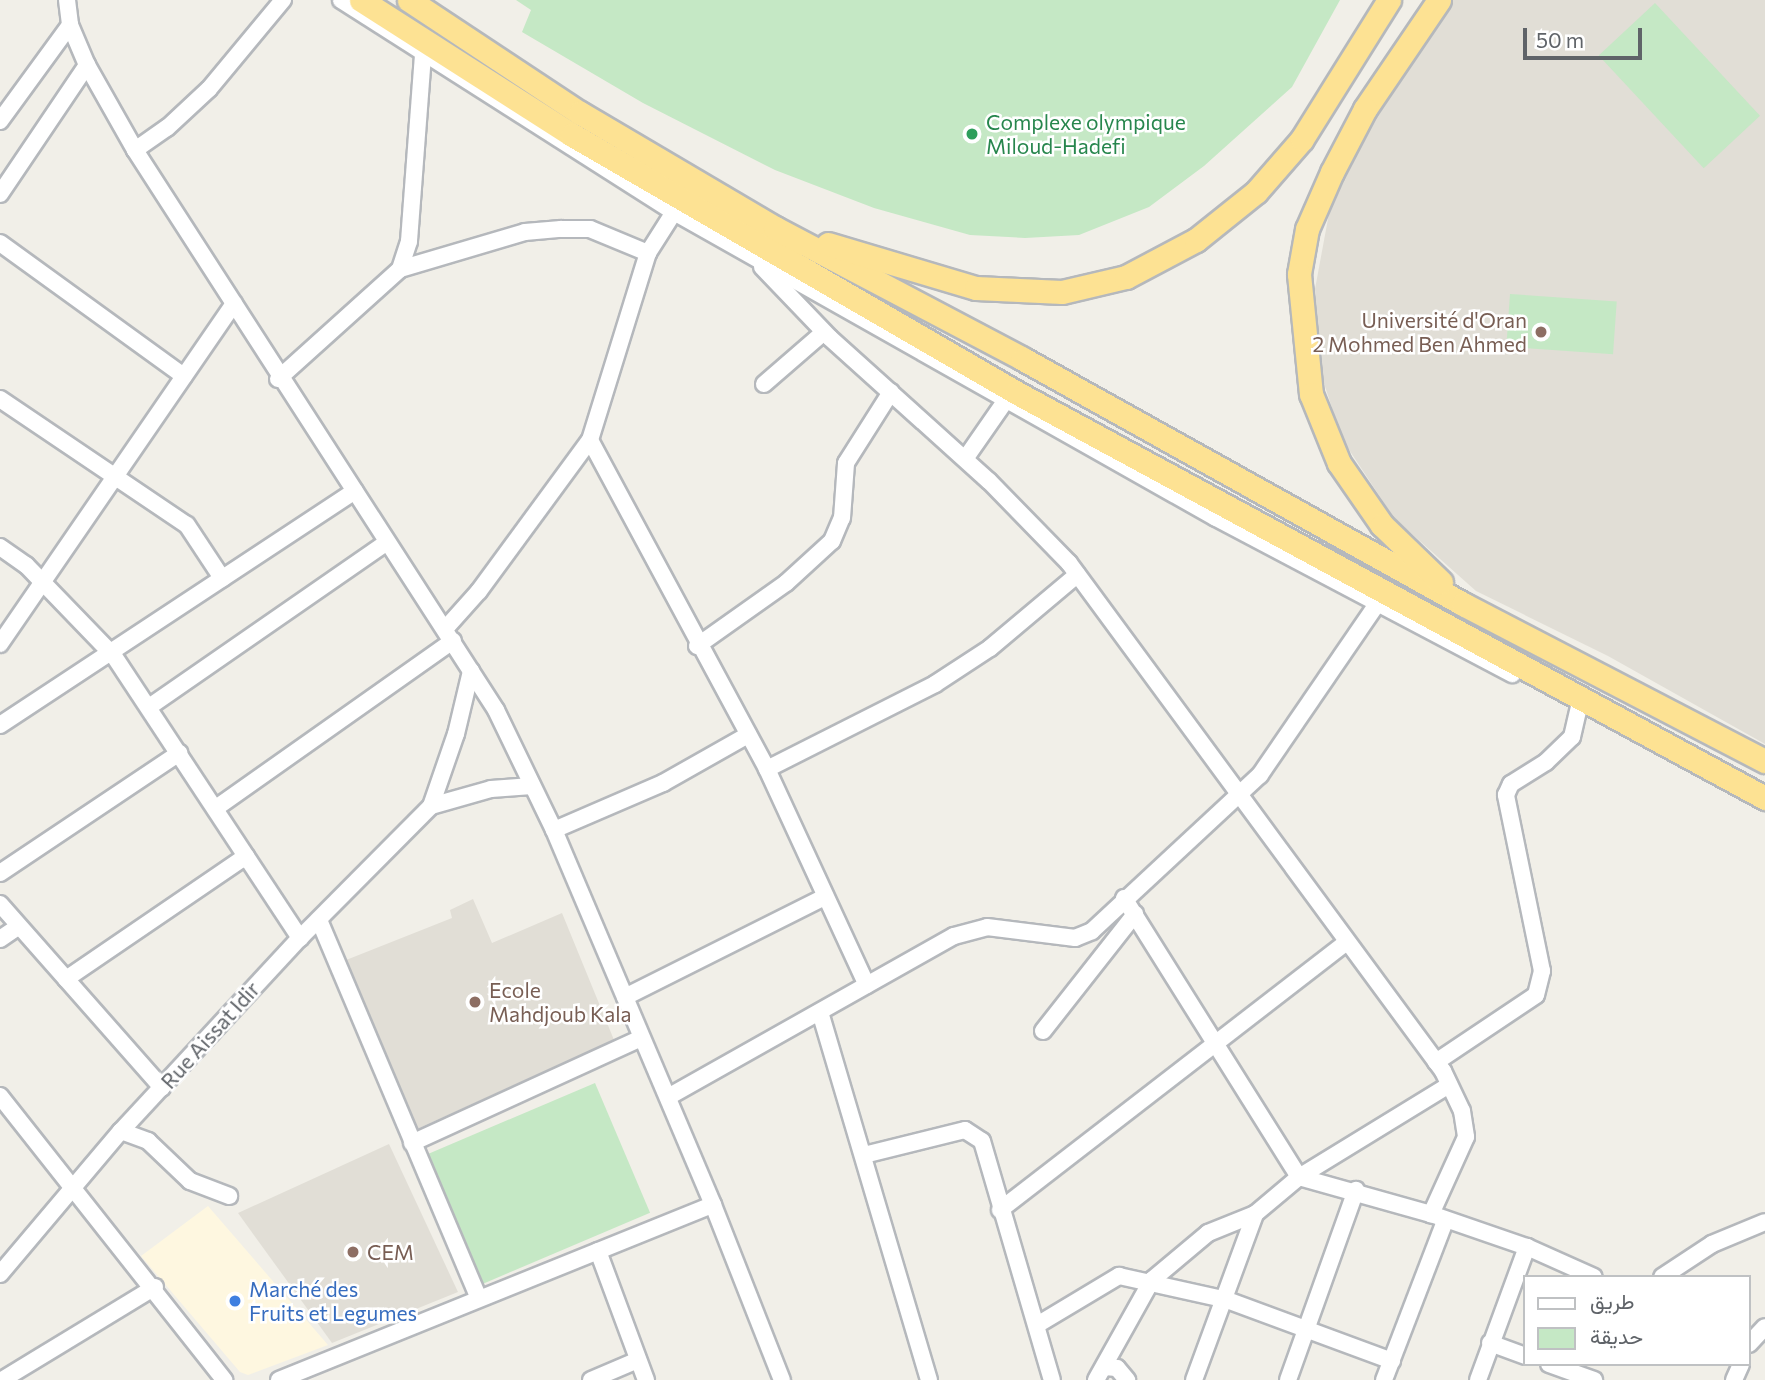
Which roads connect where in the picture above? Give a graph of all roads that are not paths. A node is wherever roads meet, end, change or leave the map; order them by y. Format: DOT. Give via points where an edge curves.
graph roads {
  1 [pos="67,0"];
  2 [pos="283,0"];
  3 [pos="341,0"];
  4 [pos="361,0"];
  5 [pos="409,0"];
  6 [pos="1390,0"];
  7 [pos="1439,0"];
  8 [pos="70,25"];
  9 [pos="422,55"];
  10 [pos="87,65"];
  11 [pos="6,101"];
  12 [pos="0,121"];
  13 [pos="135,150"];
  14 [pos="0,194"];
  15 [pos="674,212"];
  16 [pos="775,228"];
  17 [pos="0,243"];
  18 [pos="648,253"];
  19 [pos="751,255"];
  20 [pos="400,269"];
  21 [pos="234,304"];
  22 [pos="824,332"];
  23 [pos="184,376"];
  24 [pos="278,379"];
  25 [pos="764,384"];
  26 [pos="891,393"];
  27 [pos="0,399"];
  28 [pos="1006,400"];
  29 [pos="590,440"];
  30 [pos="965,458"];
  31 [pos="114,475"];
  32 [pos="355,491"];
  33 [pos="386,543"];
  34 [pos="0,547"];
  35 [pos="1077,575"];
  36 [pos="222,578"];
  37 [pos="41,580"];
  38 [pos="1377,604"];
  39 [pos="1463,604"];
  40 [pos="449,635"];
  41 [pos="0,644"];
  42 [pos="696,646"];
  43 [pos="109,652"];
  44 [pos="471,671"];
  45 [pos="149,707"];
  46 [pos="1587,708"];
  47 [pos="0,725"];
  48 [pos="748,735"];
  49 [pos="179,753"];
  50 [pos="1765,761"];
  51 [pos="766,769"];
  52 [pos="532,786"];
  53 [pos="1240,795"];
  54 [pos="1765,798"];
  55 [pos="432,806"];
  56 [pos="216,808"];
  57 [pos="554,830"];
  58 [pos="246,856"];
  59 [pos="0,873"];
  60 [pos="825,897"];
  61 [pos="1124,898"];
  62 [pos="0,904"];
  63 [pos="1135,914"];
  64 [pos="319,920"];
  65 [pos="18,927"];
  66 [pos="300,938"];
  67 [pos="0,939"];
  68 [pos="1347,942"];
  69 [pos="66,979"];
  70 [pos="867,985"];
  71 [pos="625,997"];
  72 [pos="820,1012"];
  73 [pos="1043,1031"];
  74 [pos="641,1038"];
  75 [pos="1215,1047"];
  76 [pos="1436,1062"];
  77 [pos="1449,1085"];
  78 [pos="162,1088"];
  79 [pos="0,1096"];
  80 [pos="668,1097"];
  81 [pos="121,1131"];
  82 [pos="412,1143"];
  83 [pos="864,1155"];
  84 [pos="1299,1177"];
  85 [pos="74,1191"];
  86 [pos="1356,1191"];
  87 [pos="229,1196"];
  88 [pos="713,1205"];
  89 [pos="1000,1210"];
  90 [pos="1255,1214"];
  91 [pos="1438,1218"];
  92 [pos="1765,1222"];
  93 [pos="1527,1247"];
  94 [pos="598,1251"];
  95 [pos="0,1274"];
  96 [pos="1590,1275"];
  97 [pos="1665,1275"];
  98 [pos="1152,1280"];
  99 [pos="155,1287"];
  100 [pos="478,1296"];
  101 [pos="1227,1300"];
  102 [pos="1037,1325"];
  103 [pos="1765,1327"];
  104 [pos="1307,1331"];
  105 [pos="1754,1341"];
  106 [pos="1490,1343"];
  107 [pos="1524,1356"];
  108 [pos="638,1360"];
  109 [pos="1392,1361"];
  110 [pos="1555,1366"];
  111 [pos="1100,1373"];
  112 [pos="2,1380"];
  113 [pos="224,1380"];
  114 [pos="279,1380"];
  115 [pos="591,1380"];
  116 [pos="646,1380"];
  117 [pos="782,1380"];
  118 [pos="929,1380"];
  119 [pos="1052,1380"];
  120 [pos="1127,1380"];
  121 [pos="1194,1380"];
  122 [pos="1289,1380"];
  123 [pos="1384,1380"];
  124 [pos="1478,1380"];
  125 [pos="1594,1380"];
  1 -- 8 [label="street"];
  2 -- 13 [label="street" via="209,89"];
  3 -- 9 [label="street"];
  4 -- 46 [label="highway" via="572,135 910,332"];
  5 -- 16 [label="highway" via="580,113"];
  6 -- 16 [label="highway" via="1302,139 1256,192 1196,240 1126,277 1062,292 976,288"];
  7 -- 39 [label="highway" via="1365,109 1332,172 1307,229 1299,274 1300,312 1311,394 1339,463 1382,525"];
  8 -- 10 [label="street"];
  8 -- 11 [label="street"];
  9 -- 15 [label="street"];
  9 -- 20 [label="street" via="409,242"];
  10 -- 13 [label="street"];
  10 -- 14 [label="street"];
  11 -- 12 [label="street"];
  13 -- 21 [label="street"];
  15 -- 18 [label="street"];
  15 -- 19 [label="street"];
  16 -- 39 [label="highway" via="1023,359"];
  17 -- 23 [label="street"];
  18 -- 20 [label="street" via="590,229 561,229 525,232"];
  18 -- 29 [label="street"];
  19 -- 22 [label="street"];
  19 -- 28 [label="street"];
  20 -- 24 [label="street"];
  21 -- 23 [label="street"];
  21 -- 24 [label="street"];
  22 -- 25 [label="street"];
  22 -- 26 [label="street"];
  23 -- 31 [label="street"];
  24 -- 32 [label="street"];
  26 -- 30 [label="street"];
  26 -- 42 [label="street" via="846,464 842,517 832,541 786,583"];
  27 -- 31 [label="street"];
  28 -- 30 [label="street"];
  28 -- 38 [label="street"];
  29 -- 40 [label="street"];
  29 -- 42 [label="street"];
  30 -- 35 [label="street"];
  31 -- 36 [label="street" via="187,525"];
  31 -- 37 [label="street"];
  32 -- 33 [label="street"];
  32 -- 36 [label="street"];
  33 -- 40 [label="street"];
  33 -- 45 [label="street"];
  34 -- 37 [label="street"];
  35 -- 51 [label="street" via="990,649 936,684"];
  35 -- 53 [label="street"];
  36 -- 43 [label="street"];
  37 -- 41 [label="street"];
  37 -- 43 [label="street"];
  38 -- 46 [label="street"];
  38 -- 53 [label="street" via="1276,754"];
  39 -- 50 [label="highway"];
  40 -- 44 [label="street"];
  40 -- 56 [label="street"];
  42 -- 48 [label="street"];
  43 -- 45 [label="street"];
  43 -- 47 [label="street"];
  44 -- 52 [label="street" via="496,710"];
  44 -- 55 [label="street"];
  45 -- 49 [label="street"];
  46 -- 54 [label="highway"];
  46 -- 76 [label="street" via="1572,737 1546,762 1511,784 1506,795 1542,971 1536,995"];
  48 -- 51 [label="street"];
  48 -- 57 [label="street" via="663,783"];
  49 -- 56 [label="street"];
  49 -- 59 [label="street"];
  51 -- 60 [label="street"];
  52 -- 55 [label="street" via="491,789"];
  52 -- 57 [label="street"];
  53 -- 61 [label="street"];
  53 -- 68 [label="street"];
  55 -- 64 [label="street, Rue Aissat Idir"];
  56 -- 58 [label="street"];
  57 -- 71 [label="street"];
  58 -- 66 [label="street"];
  58 -- 69 [label="street"];
  60 -- 70 [label="street"];
  60 -- 71 [label="street"];
  61 -- 63 [label="street"];
  61 -- 70 [label="street" via="1085,936 987,927 968,931"];
  62 -- 65 [label="street"];
  63 -- 73 [label="street"];
  63 -- 75 [label="street"];
  64 -- 66 [label="street, Rue Aissat Idir"];
  64 -- 82 [label="street"];
  65 -- 67 [label="street"];
  65 -- 69 [label="street"];
  66 -- 78 [label="street, Rue Aissat Idir"];
  68 -- 75 [label="street"];
  68 -- 76 [label="street"];
  69 -- 78 [label="street"];
  70 -- 72 [label="street"];
  71 -- 74 [label="street"];
  72 -- 80 [label="street"];
  72 -- 83 [label="street"];
  74 -- 80 [label="street"];
  74 -- 82 [label="street"];
  75 -- 84 [label="street"];
  75 -- 89 [label="street"];
  76 -- 77 [label="street"];
  77 -- 84 [label="street"];
  77 -- 91 [label="street" via="1462,1111 1466,1137"];
  78 -- 81 [label="street, Rue Aissat Idir"];
  79 -- 85 [label="street"];
  80 -- 88 [label="street"];
  81 -- 85 [label="street, Rue Aissat Idir"];
  81 -- 87 [label="street" via="148,1141 190,1181"];
  82 -- 100 [label="street"];
  83 -- 89 [label="street" via="965,1130 982,1141"];
  83 -- 118 [label="street"];
  84 -- 86 [label="street"];
  84 -- 90 [label="street"];
  85 -- 95 [label="street, Rue Aissat Idir"];
  85 -- 99 [label="street"];
  86 -- 91 [label="street"];
  86 -- 104 [label="street"];
  88 -- 94 [label="street"];
  88 -- 117 [label="street"];
  89 -- 102 [label="street"];
  90 -- 98 [label="street" via="1208,1233"];
  90 -- 101 [label="street"];
  91 -- 93 [label="street"];
  91 -- 109 [label="street"];
  92 -- 97 [label="street" via="1712,1244"];
  93 -- 96 [label="street"];
  93 -- 106 [label="street"];
  94 -- 100 [label="street"];
  94 -- 108 [label="street"];
  98 -- 101 [label="street"];
  98 -- 102 [label="street" via="1119,1276"];
  98 -- 111 [label="street"];
  99 -- 112 [label="street"];
  99 -- 113 [label="street"];
  100 -- 114 [label="street"];
  101 -- 104 [label="street"];
  101 -- 121 [label="street"];
  102 -- 119 [label="street"];
  103 -- 105 [label="street"];
  104 -- 109 [label="street"];
  104 -- 122 [label="street"];
  106 -- 107 [label="street"];
  106 -- 124 [label="street"];
  108 -- 115 [label="street"];
  108 -- 116 [label="street"];
  109 -- 123 [label="street"];
  110 -- 125 [label="street"];
  111 -- 120 [label="street" via="1117,1368"];
}
